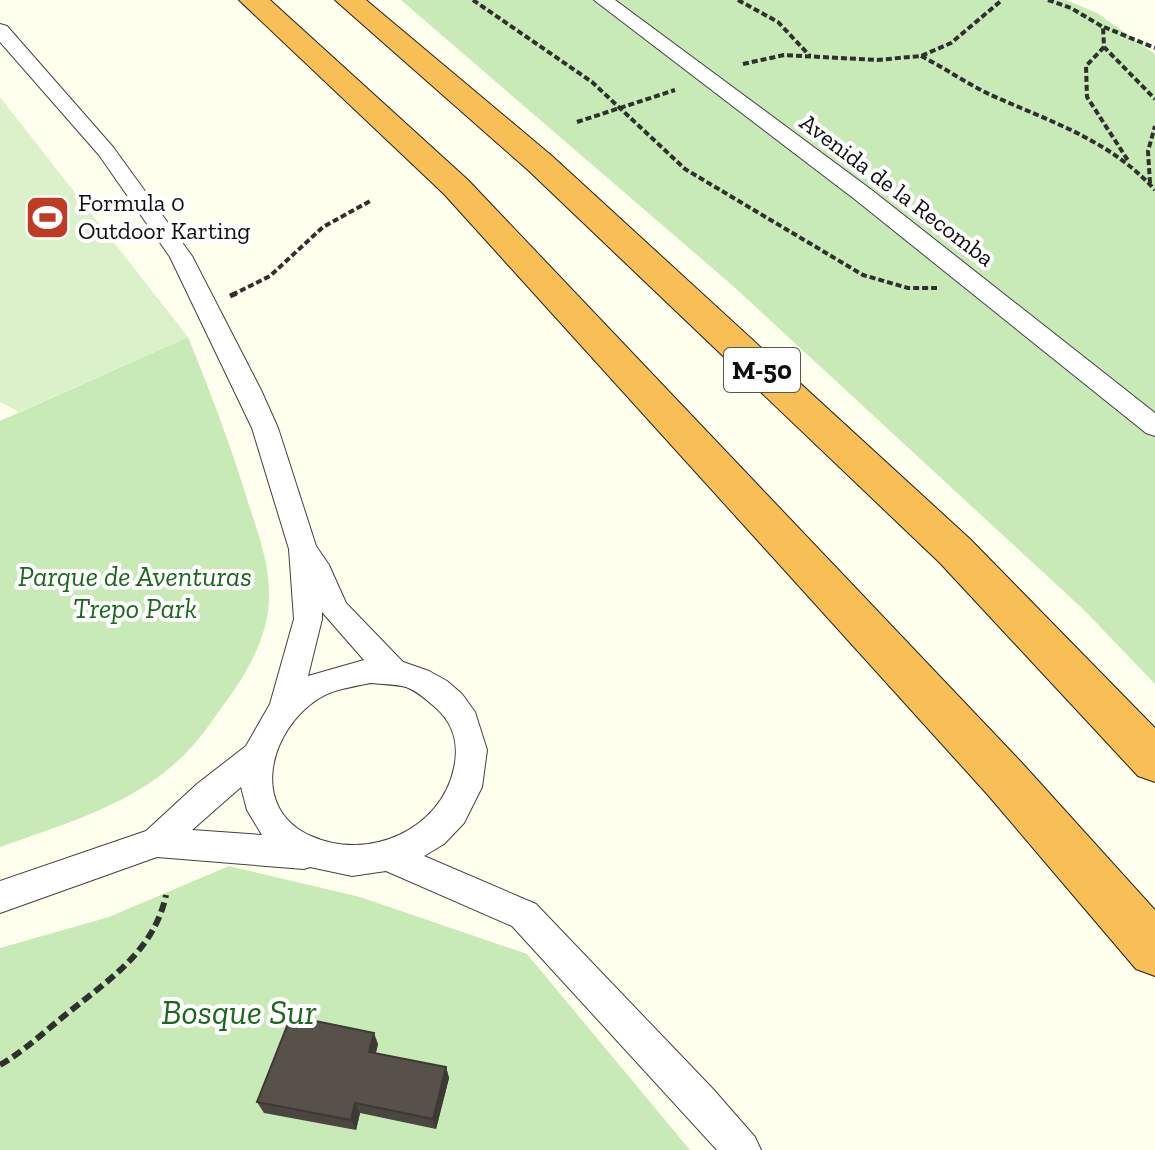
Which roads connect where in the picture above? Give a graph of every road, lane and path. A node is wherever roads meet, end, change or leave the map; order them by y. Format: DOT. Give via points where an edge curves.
graph roads {
  1 [pos="253,0"];
  2 [pos="349,0"];
  3 [pos="473,0"];
  4 [pos="603,0"];
  5 [pos="738,0"];
  6 [pos="1002,0"];
  7 [pos="1048,0"];
  8 [pos="1103,27"];
  9 [pos="0,30"];
  10 [pos="1104,47"];
  11 [pos="1155,48"];
  12 [pos="810,56"];
  13 [pos="921,56"];
  14 [pos="743,64"];
  15 [pos="675,90"];
  16 [pos="1155,99"];
  17 [pos="621,108"];
  18 [pos="577,122"];
  19 [pos="1155,126"];
  20 [pos="1133,168"];
  21 [pos="1150,184"];
  22 [pos="1155,190"];
  23 [pos="372,200"];
  24 [pos="978,284"];
  25 [pos="222,299"];
  26 [pos="1155,427"];
  27 [pos="303,549"];
  28 [pos="396,674"];
  29 [pos="284,709"];
  30 [pos="257,756"];
  31 [pos="1155,761"];
  32 [pos="157,842"];
  33 [pos="312,855"];
  34 [pos="389,857"];
  35 [pos="166,895"];
  36 [pos="0,897"];
  37 [pos="1155,950"];
  38 [pos="0,1065"];
  39 [pos="742,1150"];
  1 -- 37 [label="highway" via="456,187 1005,779"];
  2 -- 31 [label="highway, M-50" via="540,163 943,540"];
  3 -- 17 [label="path"];
  4 -- 24 [label="street, Avenida de la Recomba"];
  5 -- 12 [label="path" via="794,33"];
  6 -- 13 [label="path" via="951,43"];
  7 -- 8 [label="path"];
  8 -- 10 [label="path"];
  8 -- 11 [label="path"];
  9 -- 27 [label="street" via="106,151 181,256 255,403"];
  10 -- 16 [label="path"];
  10 -- 20 [label="path" via="1086,66 1087,97"];
  12 -- 13 [label="path"];
  12 -- 14 [label="path" via="784,55"];
  13 -- 20 [label="path" via="989,94 1098,143"];
  15 -- 17 [label="path"];
  17 -- 18 [label="path"];
  17 -- 24 [label="path" via="685,169 863,275 908,288"];
  19 -- 21 [label="path" via="1148,151"];
  20 -- 21 [label="path"];
  21 -- 22 [label="path"];
  23 -- 25 [label="path" via="313,234 272,277"];
  24 -- 26 [label="street, Avenida de la Recomba"];
  27 -- 28 [label="street" via="335,610"];
  27 -- 29 [label="street" via="308,619"];
  28 -- 29 [label="street" via="370,671 333,678"];
  28 -- 34 [label="street" via="438,690 461,714 473,744 471,779 455,812 426,839"];
  29 -- 30 [label="street"];
  30 -- 32 [label="street"];
  30 -- 33 [label="street" via="255,783 261,808 281,836"];
  32 -- 33 [label="street"];
  32 -- 36 [label="street"];
  33 -- 34 [label="street" via="349,862"];
  34 -- 39 [label="street" via="524,915"];
  35 -- 38 [label="path" via="160,919 136,954"];
}
